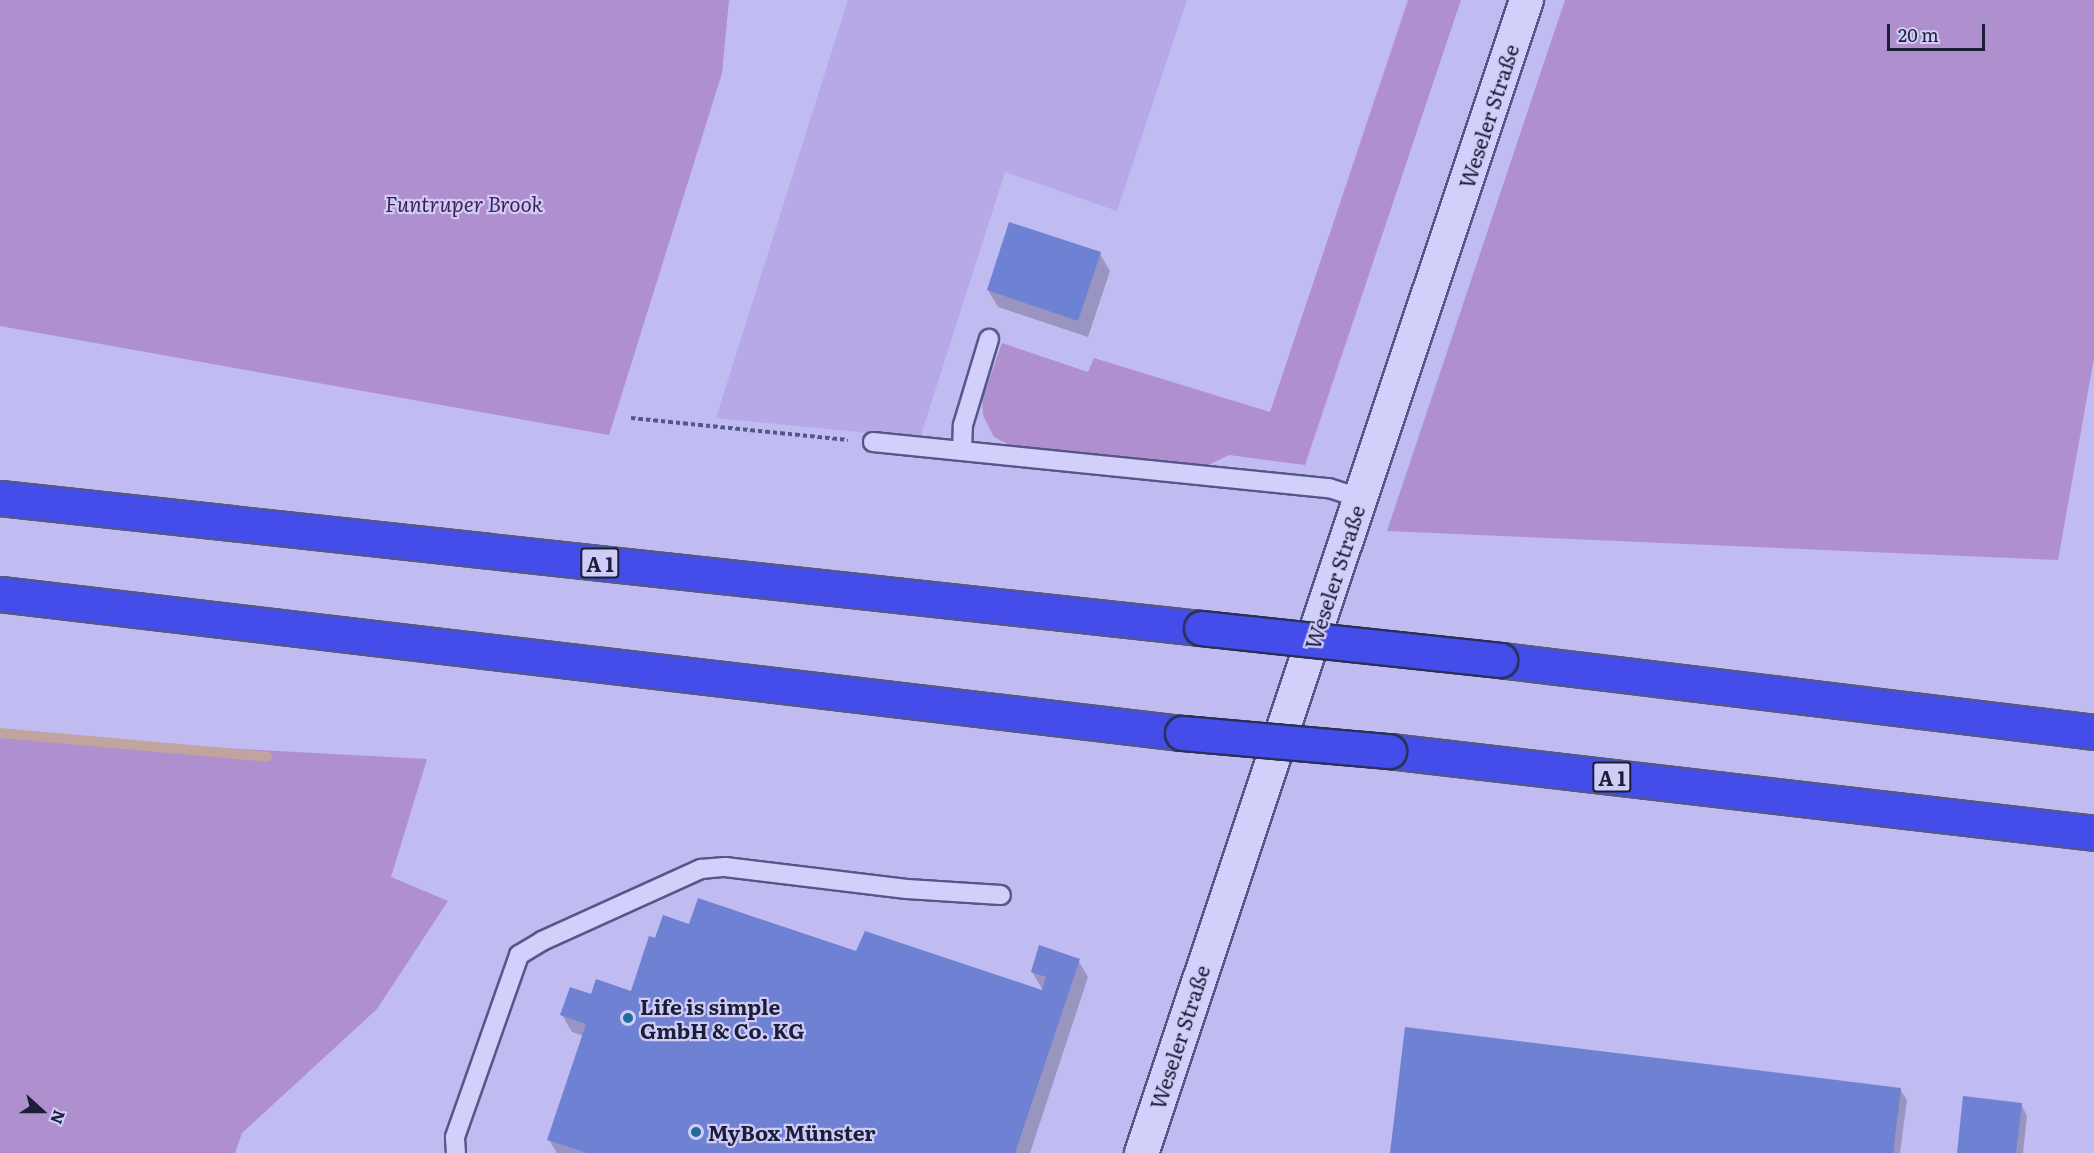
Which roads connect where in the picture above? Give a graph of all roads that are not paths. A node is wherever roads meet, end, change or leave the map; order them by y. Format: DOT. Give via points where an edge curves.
graph roads {
  1 [pos="1526,0"];
  2 [pos="989,339"];
  3 [pos="873,442"];
  4 [pos="962,451"];
  5 [pos="0,498"];
  6 [pos="1360,498"];
  7 [pos="0,594"];
  8 [pos="2094,732"];
  9 [pos="2094,833"];
  10 [pos="1001,895"];
  11 [pos="456,1153"];
  12 [pos="1141,1153"];
  1 -- 6 [label="main road, Weseler Straße"];
  2 -- 4 [label="lane" via="963,425"];
  3 -- 4 [label="lane"];
  4 -- 6 [label="lane" via="1329,488"];
  5 -- 8 [label="highway, A 1, bridge" via="1500,660"];
  6 -- 12 [label="main road, Weseler Straße"];
  7 -- 9 [label="highway, A 1, bridge" via="1182,733 1389,751"];
  10 -- 11 [label="lane" via="907,889 725,867 701,869 542,941 519,955 455,1137"];
}
